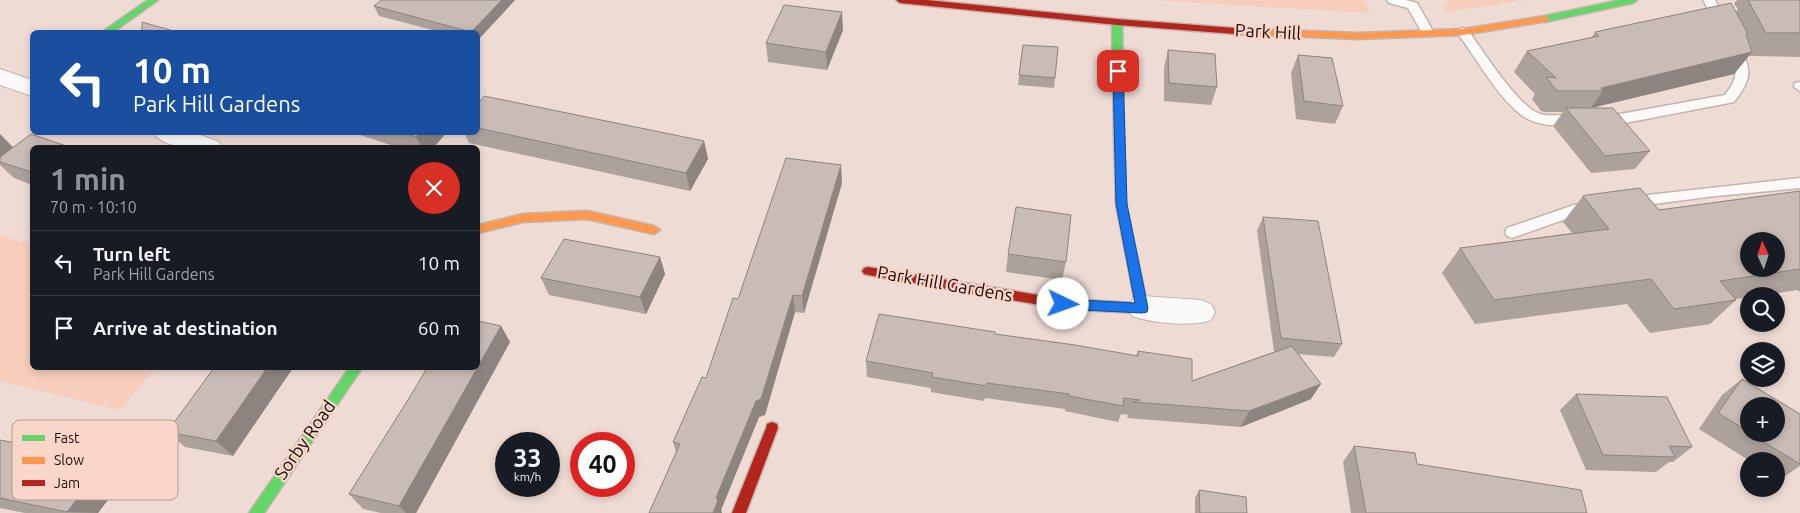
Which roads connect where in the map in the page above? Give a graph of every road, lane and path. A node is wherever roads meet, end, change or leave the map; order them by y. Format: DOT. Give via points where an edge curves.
graph roads {
  1 [pos="154,0"];
  2 [pos="900,0"];
  3 [pos="1393,0"];
  4 [pos="1633,0"];
  5 [pos="1709,0"];
  6 [pos="1417,3"];
  7 [pos="1603,3"];
  8 [pos="1117,22"];
  9 [pos="111,30"];
  10 [pos="1463,32"];
  11 [pos="1428,33"];
  12 [pos="0,77"];
  13 [pos="30,87"];
  14 [pos="173,135"];
  15 [pos="202,145"];
  16 [pos="1800,184"];
  17 [pos="480,229"];
  18 [pos="654,230"];
  19 [pos="1512,232"];
  20 [pos="868,271"];
  21 [pos="1142,308"];
  22 [pos="1201,312"];
  23 [pos="355,370"];
  24 [pos="772,428"];
  25 [pos="256,513"];
  26 [pos="739,513"];
  1 -- 9 [label="street"];
  2 -- 8 [label="street, Park Hill"];
  3 -- 6 [label="lane"];
  4 -- 7 [label="street, Park Hill"];
  5 -- 10 [label="lane" via="1742,63 1742,82 1728,99 1620,119 1545,120 1528,114"];
  6 -- 11 [label="lane"];
  7 -- 10 [label="street, Park Hill"];
  8 -- 11 [label="street, Park Hill" via="1292,34"];
  8 -- 21 [label="street" via="1122,204"];
  10 -- 11 [label="street, Park Hill"];
  12 -- 13 [label="street"];
  14 -- 15 [label="street"];
  16 -- 19 [label="lane" via="1715,191 1579,209"];
  17 -- 18 [label="street" via="523,218 587,215"];
  20 -- 21 [label="street, Park Hill Gardens" via="1063,304"];
  21 -- 22 [label="street, Park Hill Gardens"];
  23 -- 25 [label="street, Sorby Road"];
  24 -- 26 [label="street"];
}
